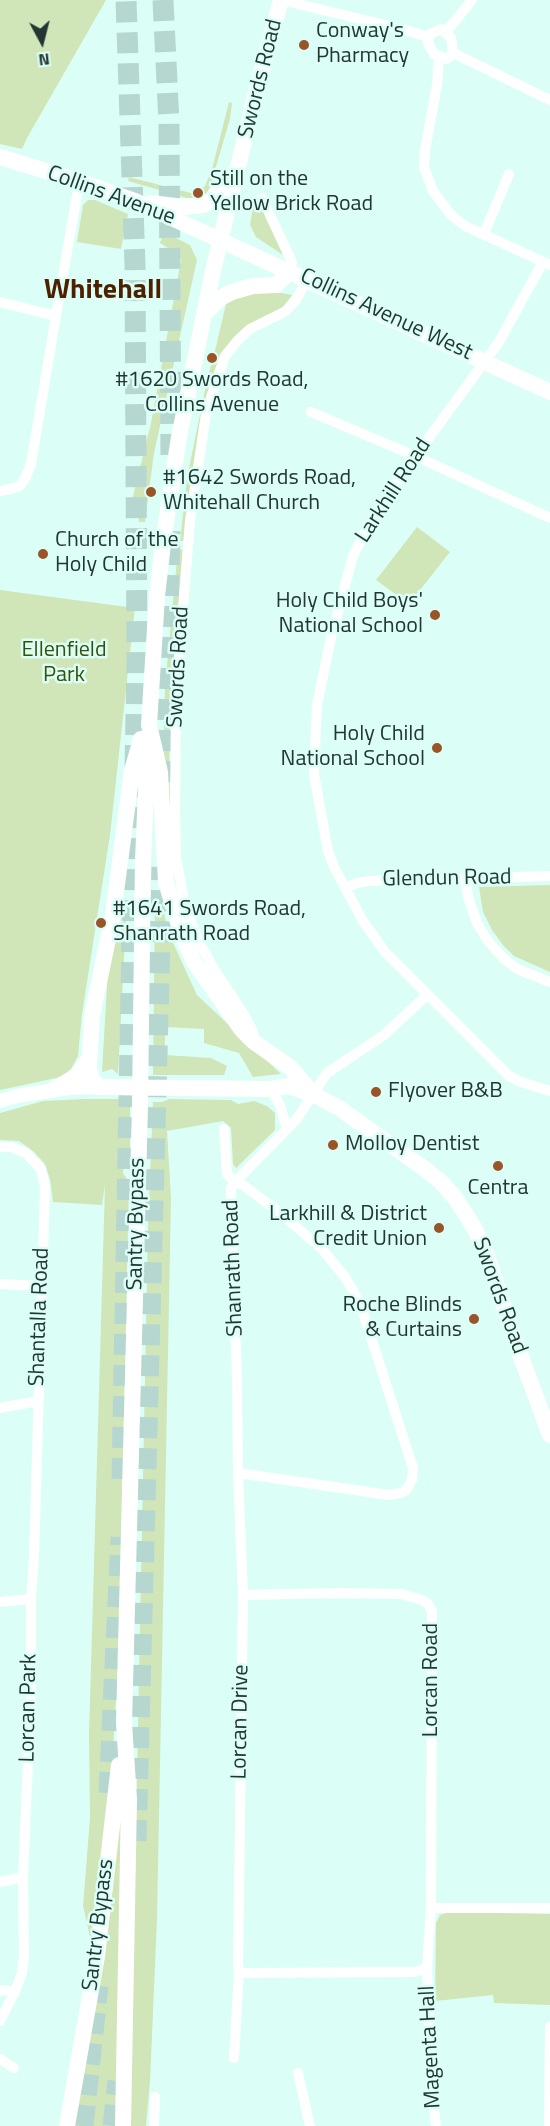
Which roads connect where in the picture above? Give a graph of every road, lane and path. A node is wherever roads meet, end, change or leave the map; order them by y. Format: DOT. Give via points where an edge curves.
graph roads {
  1 [pos="281,0"];
  2 [pos="472,0"];
  3 [pos="446,32"];
  4 [pos="428,37"];
  5 [pos="453,53"];
  6 [pos="439,57"];
  7 [pos="550,100"];
  8 [pos="0,158"];
  9 [pos="239,168"];
  10 [pos="510,174"];
  11 [pos="81,182"];
  12 [pos="262,198"];
  13 [pos="135,201"];
  14 [pos="484,234"];
  15 [pos="221,239"];
  16 [pos="546,263"];
  17 [pos="290,271"];
  18 [pos="307,280"];
  19 [pos="0,302"];
  20 [pos="204,314"];
  21 [pos="56,316"];
  22 [pos="486,362"];
  23 [pos="550,392"];
  24 [pos="311,412"];
  25 [pos="415,456"];
  26 [pos="0,491"];
  27 [pos="550,518"];
  28 [pos="149,725"];
  29 [pos="550,876"];
  30 [pos="465,880"];
  31 [pos="345,888"];
  32 [pos="550,982"];
  33 [pos="426,996"];
  34 [pos="252,1034"];
  35 [pos="90,1057"];
  36 [pos="98,1087"];
  37 [pos="270,1089"];
  38 [pos="53,1090"];
  39 [pos="550,1091"];
  40 [pos="313,1094"];
  41 [pos="0,1101"];
  42 [pos="224,1129"];
  43 [pos="287,1130"];
  44 [pos="0,1148"];
  45 [pos="235,1182"];
  46 [pos="0,1284"];
  47 [pos="41,1286"];
  48 [pos="38,1401"];
  49 [pos="0,1408"];
  50 [pos="546,1411"];
  51 [pos="550,1435"];
  52 [pos="238,1473"];
  53 [pos="36,1514"];
  54 [pos="243,1595"];
  55 [pos="31,1599"];
  56 [pos="0,1602"];
  57 [pos="124,1723"];
  58 [pos="23,1877"];
  59 [pos="0,1882"];
  60 [pos="431,1908"];
  61 [pos="550,1908"];
  62 [pos="427,1968"];
  63 [pos="239,1971"];
  64 [pos="0,1991"];
  65 [pos="15,1993"];
  66 [pos="0,2021"];
  67 [pos="550,2027"];
  68 [pos="234,2058"];
  69 [pos="0,2059"];
  70 [pos="14,2068"];
  71 [pos="298,2073"];
  72 [pos="155,2097"];
  73 [pos="67,2126"];
  74 [pos="123,2126"];
  75 [pos="154,2126"];
  76 [pos="310,2126"];
  77 [pos="436,2126"];
  78 [pos="549,2126"];
  1 -- 4 [label="street"];
  1 -- 9 [label="main road, Swords Road"];
  2 -- 3 [label="street"];
  3 -- 4 [label="street" via="441,29"];
  3 -- 5 [label="street"];
  4 -- 6 [label="street" via="430,48"];
  5 -- 6 [label="street" via="447,59"];
  5 -- 7 [label="street"];
  6 -- 14 [label="street" via="424,167 433,191 451,215"];
  8 -- 11 [label="main road, Collins Avenue"];
  9 -- 13 [label="main road" via="203,205 184,207"];
  9 -- 15 [label="main road, Swords Road"];
  10 -- 14 [label="street"];
  11 -- 13 [label="main road, Collins Avenue"];
  11 -- 21 [label="street"];
  12 -- 17 [label="street" via="292,262"];
  13 -- 15 [label="main road, Collins Avenue"];
  14 -- 16 [label="street"];
  15 -- 17 [label="main road, Collins Avenue West"];
  15 -- 20 [label="main road, Swords Road"];
  16 -- 22 [label="street, Larkhill Road"];
  17 -- 18 [label="main road, Collins Avenue West"];
  17 -- 20 [label="main road" via="276,285 232,292"];
  18 -- 22 [label="main road, Collins Avenue West"];
  18 -- 34 [label="street, Swords Road" via="286,311 250,329 238,340 225,357 214,388 190,521 176,695 176,857 183,897 200,944"];
  19 -- 21 [label="street"];
  20 -- 28 [label="main road, Swords Road" via="164,535"];
  21 -- 26 [label="street" via="31,464 20,486"];
  22 -- 23 [label="main road, Collins Avenue West"];
  22 -- 25 [label="street, Larkhill Road"];
  24 -- 25 [label="street"];
  25 -- 27 [label="street"];
  25 -- 31 [label="street, Larkhill Road" via="352,556 317,705 316,796 328,851"];
  28 -- 34 [label="main road, Swords Road" via="160,772 166,882 181,933 194,962 241,1029"];
  28 -- 35 [label="main road, Swords Road" via="132,771 113,915 92,1016"];
  28 -- 57 [label="main road, Santry Bypass"];
  29 -- 30 [label="street, Glendun Road"];
  30 -- 31 [label="street, Glendun Road" via="370,881"];
  30 -- 32 [label="street" via="477,923 488,941 517,969"];
  31 -- 33 [label="street, Larkhill Road" via="384,952"];
  33 -- 39 [label="street, Larkhill Road" via="509,1076"];
  33 -- 40 [label="street" via="384,1035 327,1073"];
  34 -- 40 [label="main road, Swords Road" via="291,1068"];
  35 -- 36 [label="main road, Swords Road" via="89,1070"];
  35 -- 38 [label="main road" via="77,1076"];
  36 -- 37 [label="main road"];
  36 -- 38 [label="street"];
  37 -- 40 [label="main road" via="288,1086"];
  37 -- 43 [label="street" via="280,1105"];
  38 -- 41 [label="street"];
  40 -- 43 [label="street, Shanrath Road"];
  40 -- 50 [label="main road, Swords Road" via="425,1169 456,1199 485,1250"];
  42 -- 45 [label="street" via="227,1174"];
  43 -- 45 [label="street, Shanrath Road"];
  44 -- 47 [label="street, Shantalla Road" via="11,1147 26,1154 44,1177"];
  45 -- 52 [label="street, Shanrath Road" via="231,1199"];
  45 -- 52 [label="street" via="322,1249 345,1277 360,1303 413,1468 407,1489 389,1495"];
  46 -- 47 [label="street"];
  47 -- 48 [label="street, Shantalla Road"];
  48 -- 49 [label="street"];
  48 -- 53 [label="street, Shantalla Road"];
  50 -- 51 [label="main road, Swords Road"];
  52 -- 54 [label="street, Lorcan Drive"];
  53 -- 55 [label="street, Lorcan Park"];
  54 -- 60 [label="street, Lorcan Road" via="401,1594 428,1604 432,1611"];
  54 -- 63 [label="street, Lorcan Drive"];
  55 -- 56 [label="street"];
  55 -- 58 [label="street, Lorcan Park"];
  57 -- 73 [label="main road, Santry Bypass" via="99,1946"];
  57 -- 74 [label="main road, Santry Bypass" via="129,1799"];
  58 -- 59 [label="street"];
  58 -- 65 [label="street, Lorcan Park" via="24,1956"];
  60 -- 61 [label="street"];
  60 -- 62 [label="street, Lorcan Road"];
  62 -- 63 [label="street" via="415,1972"];
  62 -- 77 [label="street, Magenta Hall"];
  63 -- 68 [label="street, Lorcan Drive"];
  64 -- 65 [label="street"];
  65 -- 66 [label="street, Lorcan Park"];
  67 -- 78 [label="street"];
  69 -- 70 [label="street"];
  71 -- 76 [label="street"];
  72 -- 75 [label="street"];
}
